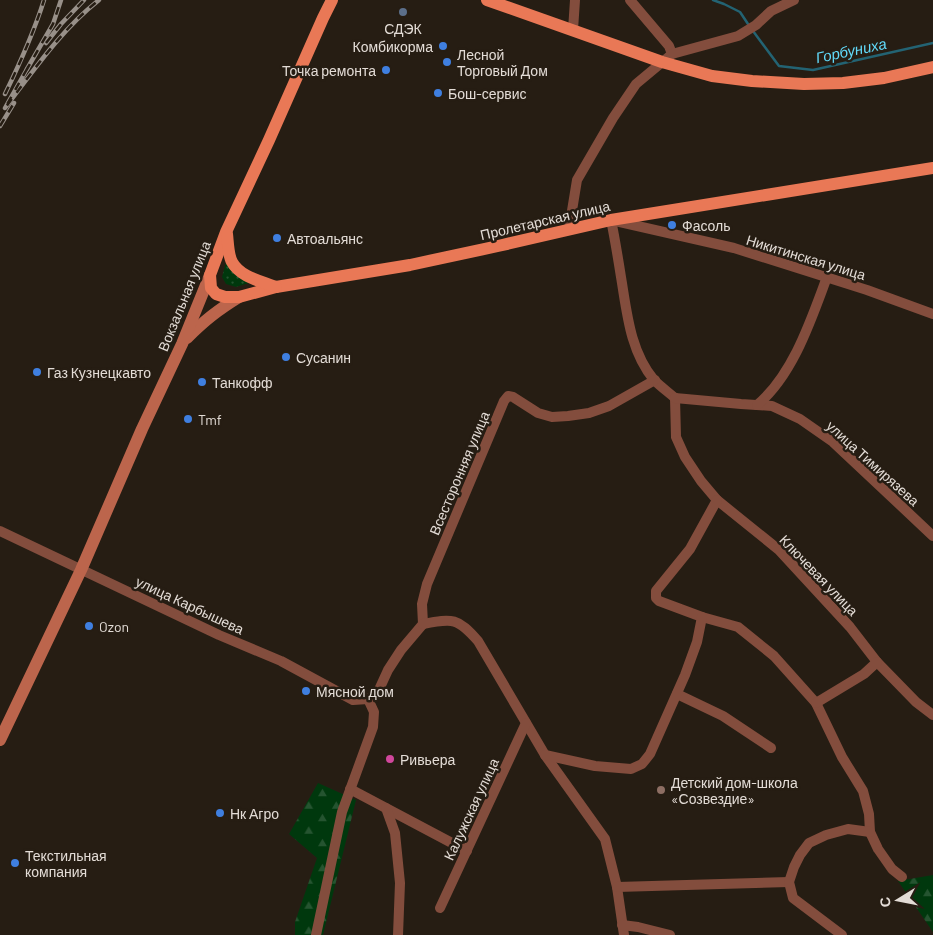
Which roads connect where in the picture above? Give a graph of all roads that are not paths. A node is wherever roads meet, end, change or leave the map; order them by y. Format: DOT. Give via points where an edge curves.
graph roads {
  1 [pos="332,0"];
  2 [pos="487,0"];
  3 [pos="575,0"];
  4 [pos="630,0"];
  5 [pos="794,0"];
  6 [pos="573,30"];
  7 [pos="667,58"];
  8 [pos="933,67"];
  9 [pos="933,168"];
  10 [pos="611,220"];
  11 [pos="569,229"];
  12 [pos="226,232"];
  13 [pos="210,275"];
  14 [pos="826,277"];
  15 [pos="276,287"];
  16 [pos="239,297"];
  17 [pos="933,314"];
  18 [pos="182,344"];
  19 [pos="655,380"];
  20 [pos="675,398"];
  21 [pos="757,405"];
  22 [pos="717,500"];
  23 [pos="0,531"];
  24 [pos="933,536"];
  25 [pos="81,570"];
  26 [pos="702,617"];
  27 [pos="423,624"];
  28 [pos="877,662"];
  29 [pos="677,694"];
  30 [pos="368,699"];
  31 [pos="816,703"];
  32 [pos="933,715"];
  33 [pos="526,723"];
  34 [pos="0,740"];
  35 [pos="771,748"];
  36 [pos="545,754"];
  37 [pos="350,789"];
  38 [pos="386,808"];
  39 [pos="870,832"];
  40 [pos="467,851"];
  41 [pos="902,877"];
  42 [pos="789,882"];
  43 [pos="617,887"];
  44 [pos="440,908"];
  45 [pos="623,930"];
  46 [pos="316,935"];
  47 [pos="398,935"];
  48 [pos="670,935"];
  49 [pos="842,935"];
  1 -- 12 [label="main road, Вокзальная улица"];
  2 -- 6 [label="main road"];
  3 -- 6 [label="street"];
  4 -- 7 [label="street" via="669,46"];
  5 -- 7 [label="street" via="771,11 738,36"];
  6 -- 7 [label="main road"];
  7 -- 8 [label="main road" via="712,76 804,84 884,78"];
  7 -- 11 [label="street" via="636,84 613,118 578,180"];
  9 -- 10 [label="main road, Пролетарская улица"];
  10 -- 11 [label="main road, Пролетарская улица"];
  10 -- 14 [label="street, Никитинская улица" via="734,248"];
  10 -- 19 [label="street" via="631,331 638,352"];
  11 -- 15 [label="main road, Пролетарская улица" via="410,265"];
  12 -- 13 [label="main road, Вокзальная улица"];
  12 -- 15 [label="main road" via="231,261 238,269"];
  13 -- 16 [label="main road" via="211,288 216,294"];
  13 -- 18 [label="main road, Вокзальная улица"];
  14 -- 17 [label="street, Никитинская улица"];
  14 -- 21 [label="street" via="809,324 786,371"];
  15 -- 16 [label="main road, Пролетарская улица"];
  16 -- 18 [label="main road, Пролетарская улица" via="203,322"];
  18 -- 25 [label="main road, Вокзальная улица"];
  19 -- 20 [label="street"];
  19 -- 27 [label="street, Всесторонняя улица" via="609,406 568,416 552,417 538,413 508,396 427,584 422,604"];
  20 -- 21 [label="street, улица Тимирязева"];
  20 -- 22 [label="street, Ключевая улица" via="676,437 685,457"];
  21 -- 24 [label="street, улица Тимирязева" via="772,406 800,419 833,442"];
  22 -- 26 [label="street" via="690,549 656,591 659,601"];
  22 -- 28 [label="street, Ключевая улица" via="779,550 850,627"];
  23 -- 25 [label="street, улица Карбышева"];
  25 -- 30 [label="street, улица Карбышева" via="281,661 353,700"];
  25 -- 34 [label="main road, Вокзальная улица"];
  26 -- 29 [label="street" via="698,642"];
  26 -- 31 [label="street" via="738,627 774,656"];
  27 -- 30 [label="street" via="401,650 377,694"];
  27 -- 33 [label="street" via="446,620 458,622 469,630"];
  28 -- 31 [label="street" via="864,674"];
  28 -- 32 [label="street, Ключевая улица"];
  29 -- 35 [label="street" via="723,716"];
  29 -- 36 [label="street" via="650,754 642,764 631,769 595,766"];
  30 -- 37 [label="street" via="374,712 373,727"];
  31 -- 39 [label="street" via="863,792"];
  33 -- 36 [label="street"];
  33 -- 40 [label="street, Калужская улица"];
  36 -- 43 [label="street" via="605,839"];
  37 -- 38 [label="street"];
  37 -- 46 [label="street" via="342,812"];
  38 -- 40 [label="street"];
  38 -- 47 [label="street" via="395,833 400,883"];
  39 -- 41 [label="street" via="878,849"];
  39 -- 42 [label="street" via="848,829 809,843 800,855"];
  40 -- 44 [label="street, Калужская улица"];
  42 -- 43 [label="street"];
  42 -- 49 [label="street" via="793,898"];
  43 -- 45 [label="street"];
  45 -- 48 [label="street" via="638,927"];
}
